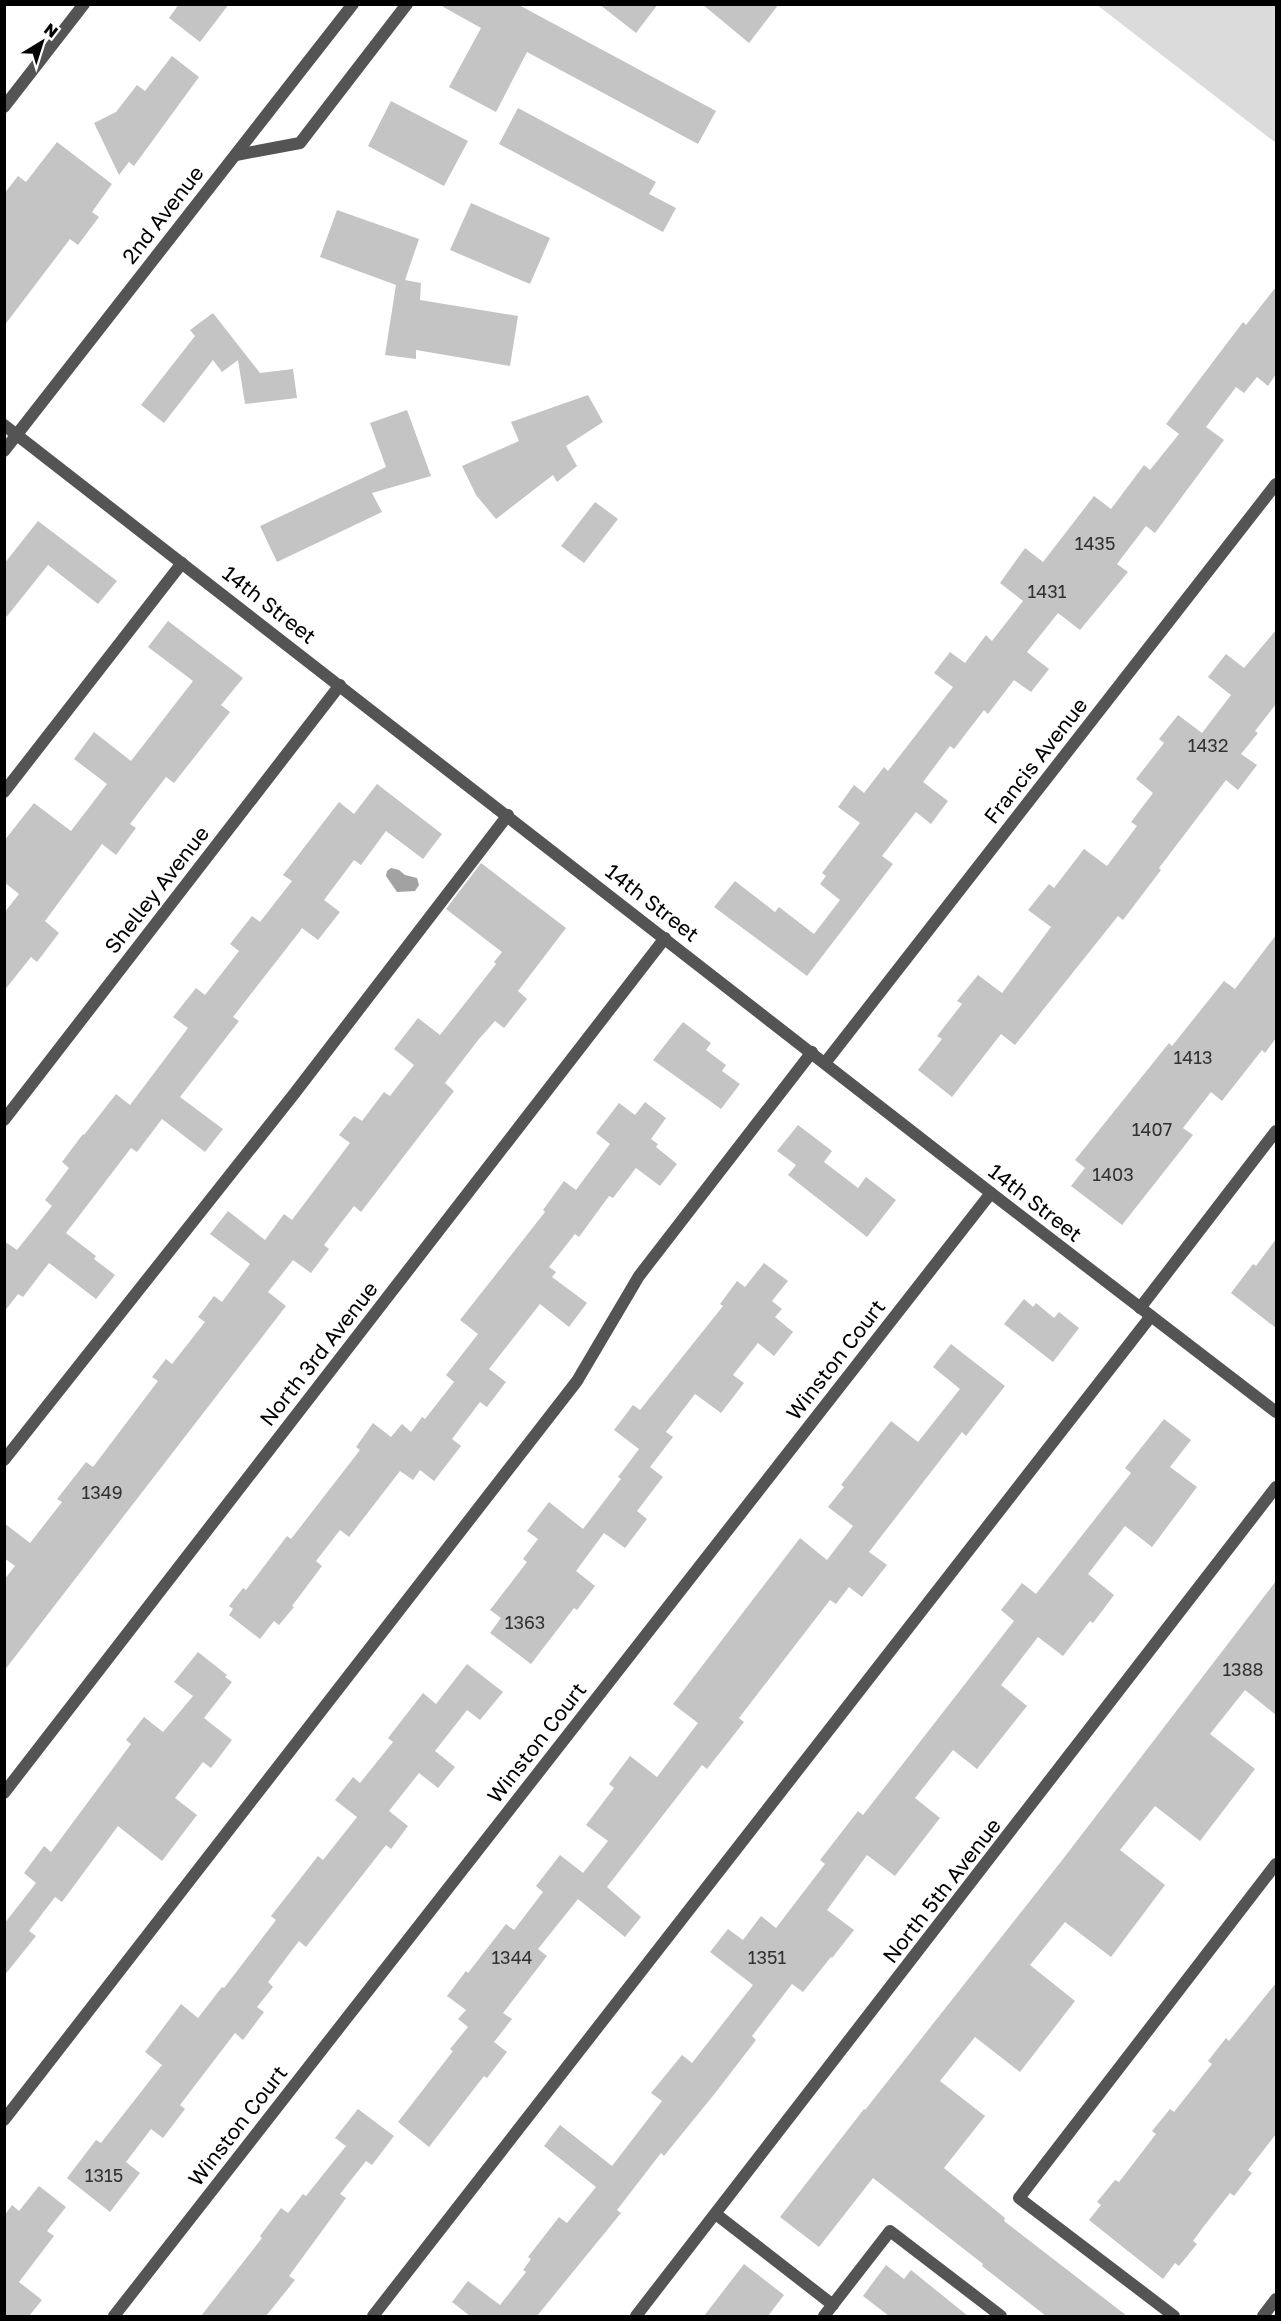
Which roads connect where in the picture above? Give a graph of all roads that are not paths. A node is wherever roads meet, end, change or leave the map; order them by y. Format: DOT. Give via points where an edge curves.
graph roads {
  1 [pos="84,4"];
  2 [pos="353,4"];
  3 [pos="406,4"];
  4 [pos="4,107"];
  5 [pos="236,154"];
  6 [pos="4,425"];
  7 [pos="17,435"];
  8 [pos="4,451"];
  9 [pos="1276,484"];
  10 [pos="182,563"];
  11 [pos="340,685"];
  12 [pos="4,792"];
  13 [pos="508,815"];
  14 [pos="665,938"];
  15 [pos="812,1052"];
  16 [pos="825,1063"];
  17 [pos="4,1120"];
  18 [pos="1276,1131"];
  19 [pos="991,1193"];
  20 [pos="1140,1308"];
  21 [pos="1151,1316"];
  22 [pos="1276,1412"];
  23 [pos="4,1460"];
  24 [pos="1276,1488"];
  25 [pos="4,1793"];
  26 [pos="1276,1864"];
  27 [pos="4,2120"];
  28 [pos="717,2215"];
  29 [pos="1276,2300"];
  30 [pos="833,2305"];
  31 [pos="114,2316"];
  32 [pos="373,2316"];
  33 [pos="636,2316"];
  34 [pos="824,2316"];
  35 [pos="1001,2316"];
  36 [pos="1174,2316"];
  37 [pos="1263,2316"];
  1 -- 4 [label="street"];
  2 -- 5 [label="street, 2nd Avenue"];
  3 -- 5 [label="street" via="300,143"];
  5 -- 7 [label="street, 2nd Avenue"];
  6 -- 7 [label="street, 14th Street"];
  7 -- 8 [label="street, 2nd Avenue"];
  7 -- 10 [label="street, 14th Street"];
  9 -- 16 [label="street, Francis Avenue"];
  10 -- 11 [label="street, 14th Street"];
  10 -- 12 [label="street"];
  11 -- 13 [label="street, 14th Street"];
  11 -- 17 [label="street, Shelley Avenue"];
  13 -- 14 [label="street, 14th Street"];
  13 -- 23 [label="street" via="294,1094"];
  14 -- 15 [label="street, 14th Street"];
  14 -- 25 [label="street, North 3rd Avenue"];
  15 -- 16 [label="street, 14th Street"];
  15 -- 27 [label="street" via="639,1276 577,1381"];
  16 -- 19 [label="street, 14th Street"];
  18 -- 20 [label="street"];
  19 -- 20 [label="street, 14th Street"];
  19 -- 31 [label="street, Winston Court"];
  20 -- 21 [label="street, 14th Street"];
  21 -- 22 [label="street, 14th Street"];
  21 -- 32 [label="street"];
  24 -- 28 [label="street, North 5th Avenue"];
  26 -- 36 [label="street" via="1019,2198"];
  28 -- 30 [label="street"];
  28 -- 33 [label="street, North 5th Avenue"];
  29 -- 37 [label="street"];
  30 -- 34 [label="street"];
  30 -- 35 [label="street" via="890,2231"];
}
